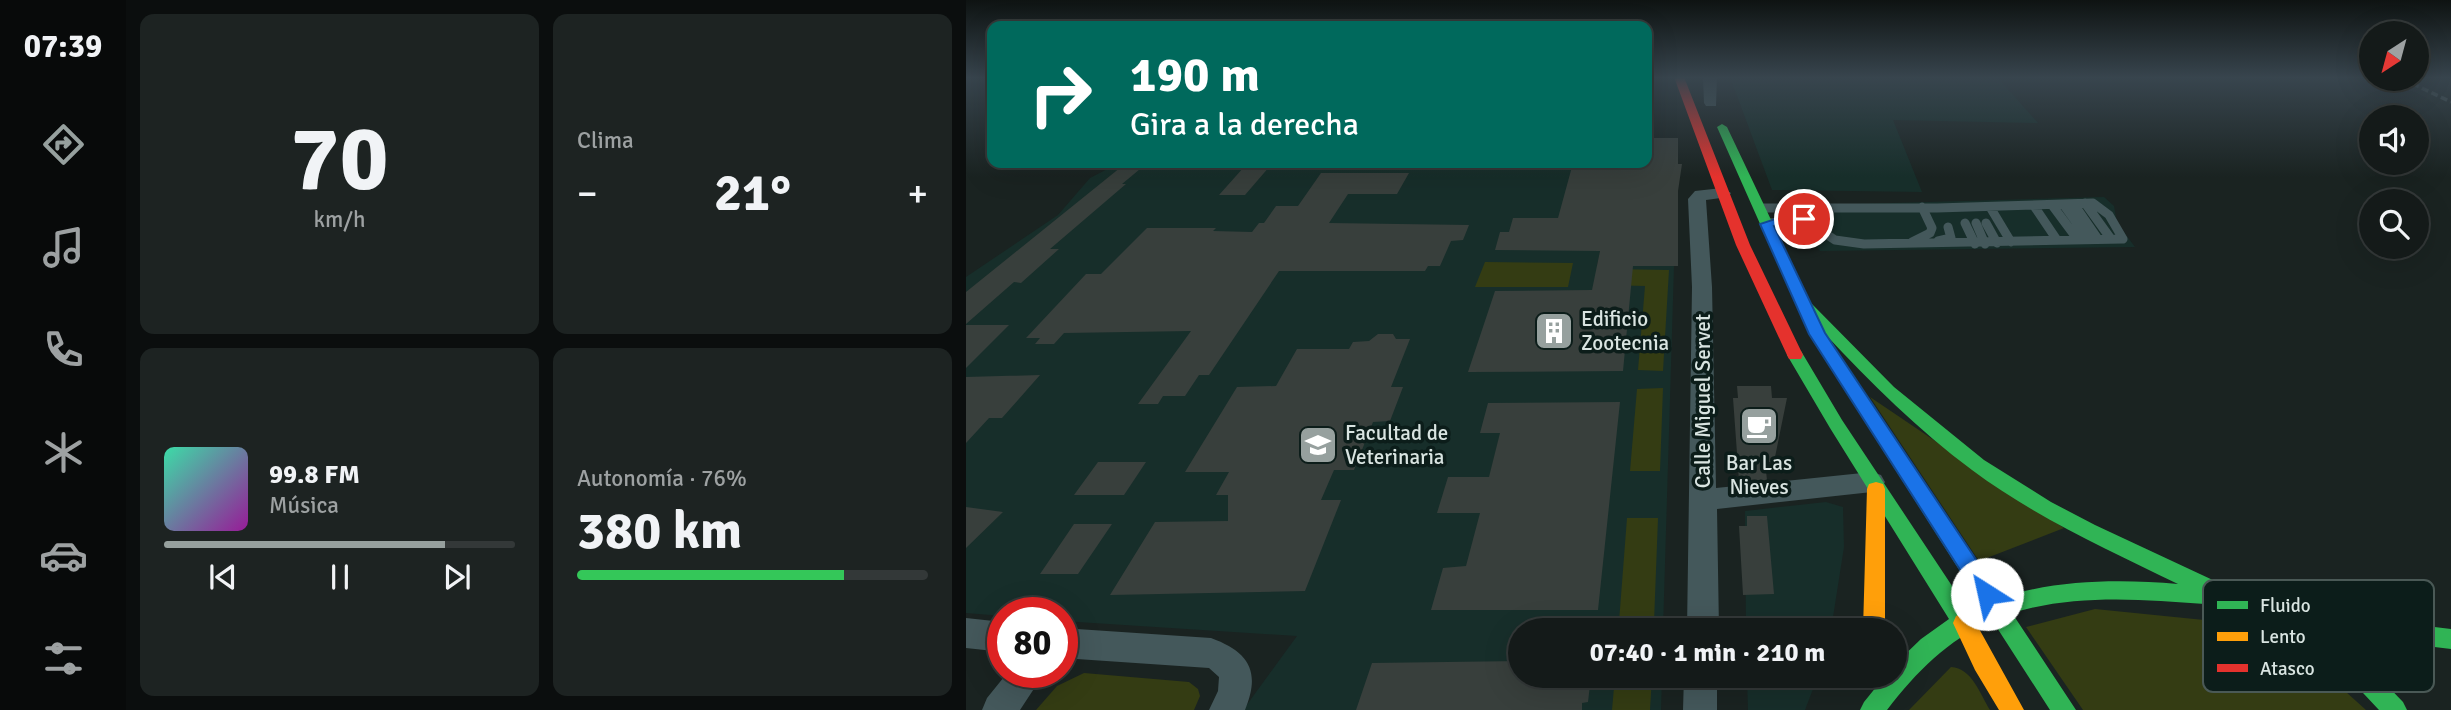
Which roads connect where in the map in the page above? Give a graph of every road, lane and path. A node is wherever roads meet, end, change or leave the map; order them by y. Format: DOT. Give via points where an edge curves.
graph roads {
  1 [pos="1689,110"];
  2 [pos="1692,110"];
  3 [pos="1714,110"];
  4 [pos="1698,125"];
  5 [pos="1722,193"];
  6 [pos="2063,204"];
  7 [pos="2074,204"];
  8 [pos="2052,205"];
  9 [pos="2034,206"];
  10 [pos="1922,207"];
  11 [pos="1990,207"];
  12 [pos="1759,208"];
  13 [pos="1972,215"];
  14 [pos="1766,224"];
  15 [pos="1948,228"];
  16 [pos="2083,239"];
  17 [pos="2098,239"];
  18 [pos="2057,240"];
  19 [pos="2011,242"];
  20 [pos="1997,243"];
  21 [pos="1910,244"];
  22 [pos="1925,244"];
  23 [pos="1975,244"];
  24 [pos="1985,244"];
  25 [pos="1806,306"];
  26 [pos="1874,485"];
  27 [pos="1703,500"];
  28 [pos="2203,585"];
  29 [pos="2203,595"];
  30 [pos="1996,607"];
  31 [pos="1703,618"];
  32 [pos="1875,618"];
  33 [pos="1964,623"];
  34 [pos="966,633"];
  35 [pos="987,635"];
  36 [pos="1078,644"];
  37 [pos="1016,688"];
  38 [pos="1701,688"];
  39 [pos="1866,688"];
  40 [pos="2379,692"];
  41 [pos="999,710"];
  42 [pos="1226,710"];
  43 [pos="1700,710"];
  44 [pos="1862,710"];
  45 [pos="1872,710"];
  46 [pos="2012,710"];
  47 [pos="2064,710"];
  48 [pos="2395,710"];
  1 -- 4 [label="street"];
  2 -- 4 [label="main road"];
  3 -- 12 [label="main road"];
  4 -- 5 [label="main road"];
  5 -- 26 [label="main road" via="1767,301"];
  5 -- 27 [label="street, Calle Miguel Servet" via="1699,196"];
  6 -- 7 [label="lane"];
  6 -- 8 [label="lane"];
  6 -- 16 [label="lane"];
  7 -- 17 [label="lane"];
  7 -- 17 [label="lane" via="2085,203 2111,239"];
  8 -- 9 [label="lane"];
  8 -- 16 [label="lane"];
  9 -- 11 [label="lane"];
  9 -- 18 [label="lane"];
  10 -- 12 [label="lane"];
  10 -- 13 [label="lane"];
  10 -- 21 [label="lane" via="1931,231"];
  11 -- 13 [label="lane"];
  11 -- 19 [label="lane"];
  12 -- 14 [label="main road"];
  13 -- 20 [label="lane"];
  13 -- 23 [label="lane"];
  13 -- 24 [label="lane"];
  14 -- 21 [label="lane" via="1798,218 1838,242"];
  14 -- 25 [label="main road"];
  15 -- 22 [label="lane" via="1951,238"];
  16 -- 17 [label="lane"];
  16 -- 18 [label="lane"];
  18 -- 19 [label="lane"];
  19 -- 20 [label="lane"];
  20 -- 24 [label="lane"];
  21 -- 22 [label="lane"];
  22 -- 23 [label="lane"];
  23 -- 24 [label="lane"];
  25 -- 28 [label="main road" via="1892,396 2010,486"];
  25 -- 30 [label="main road" via="1835,364"];
  26 -- 27 [label="street"];
  26 -- 32 [label="main road"];
  26 -- 33 [label="main road"];
  27 -- 31 [label="street, Calle Miguel Servet"];
  29 -- 30 [label="main road" via="2088,589 2029,596"];
  30 -- 33 [label="main road"];
  30 -- 47 [label="main road"];
  33 -- 45 [label="main road" via="1917,657"];
  33 -- 46 [label="main road"];
  34 -- 35 [label="street"];
  36 -- 42 [label="street" via="1211,653 1224,658 1232,665 1236,690"];
  37 -- 41 [label="street"];
  38 -- 43 [label="street"];
  39 -- 44 [label="main road"];
  40 -- 48 [label="main road"];
}
